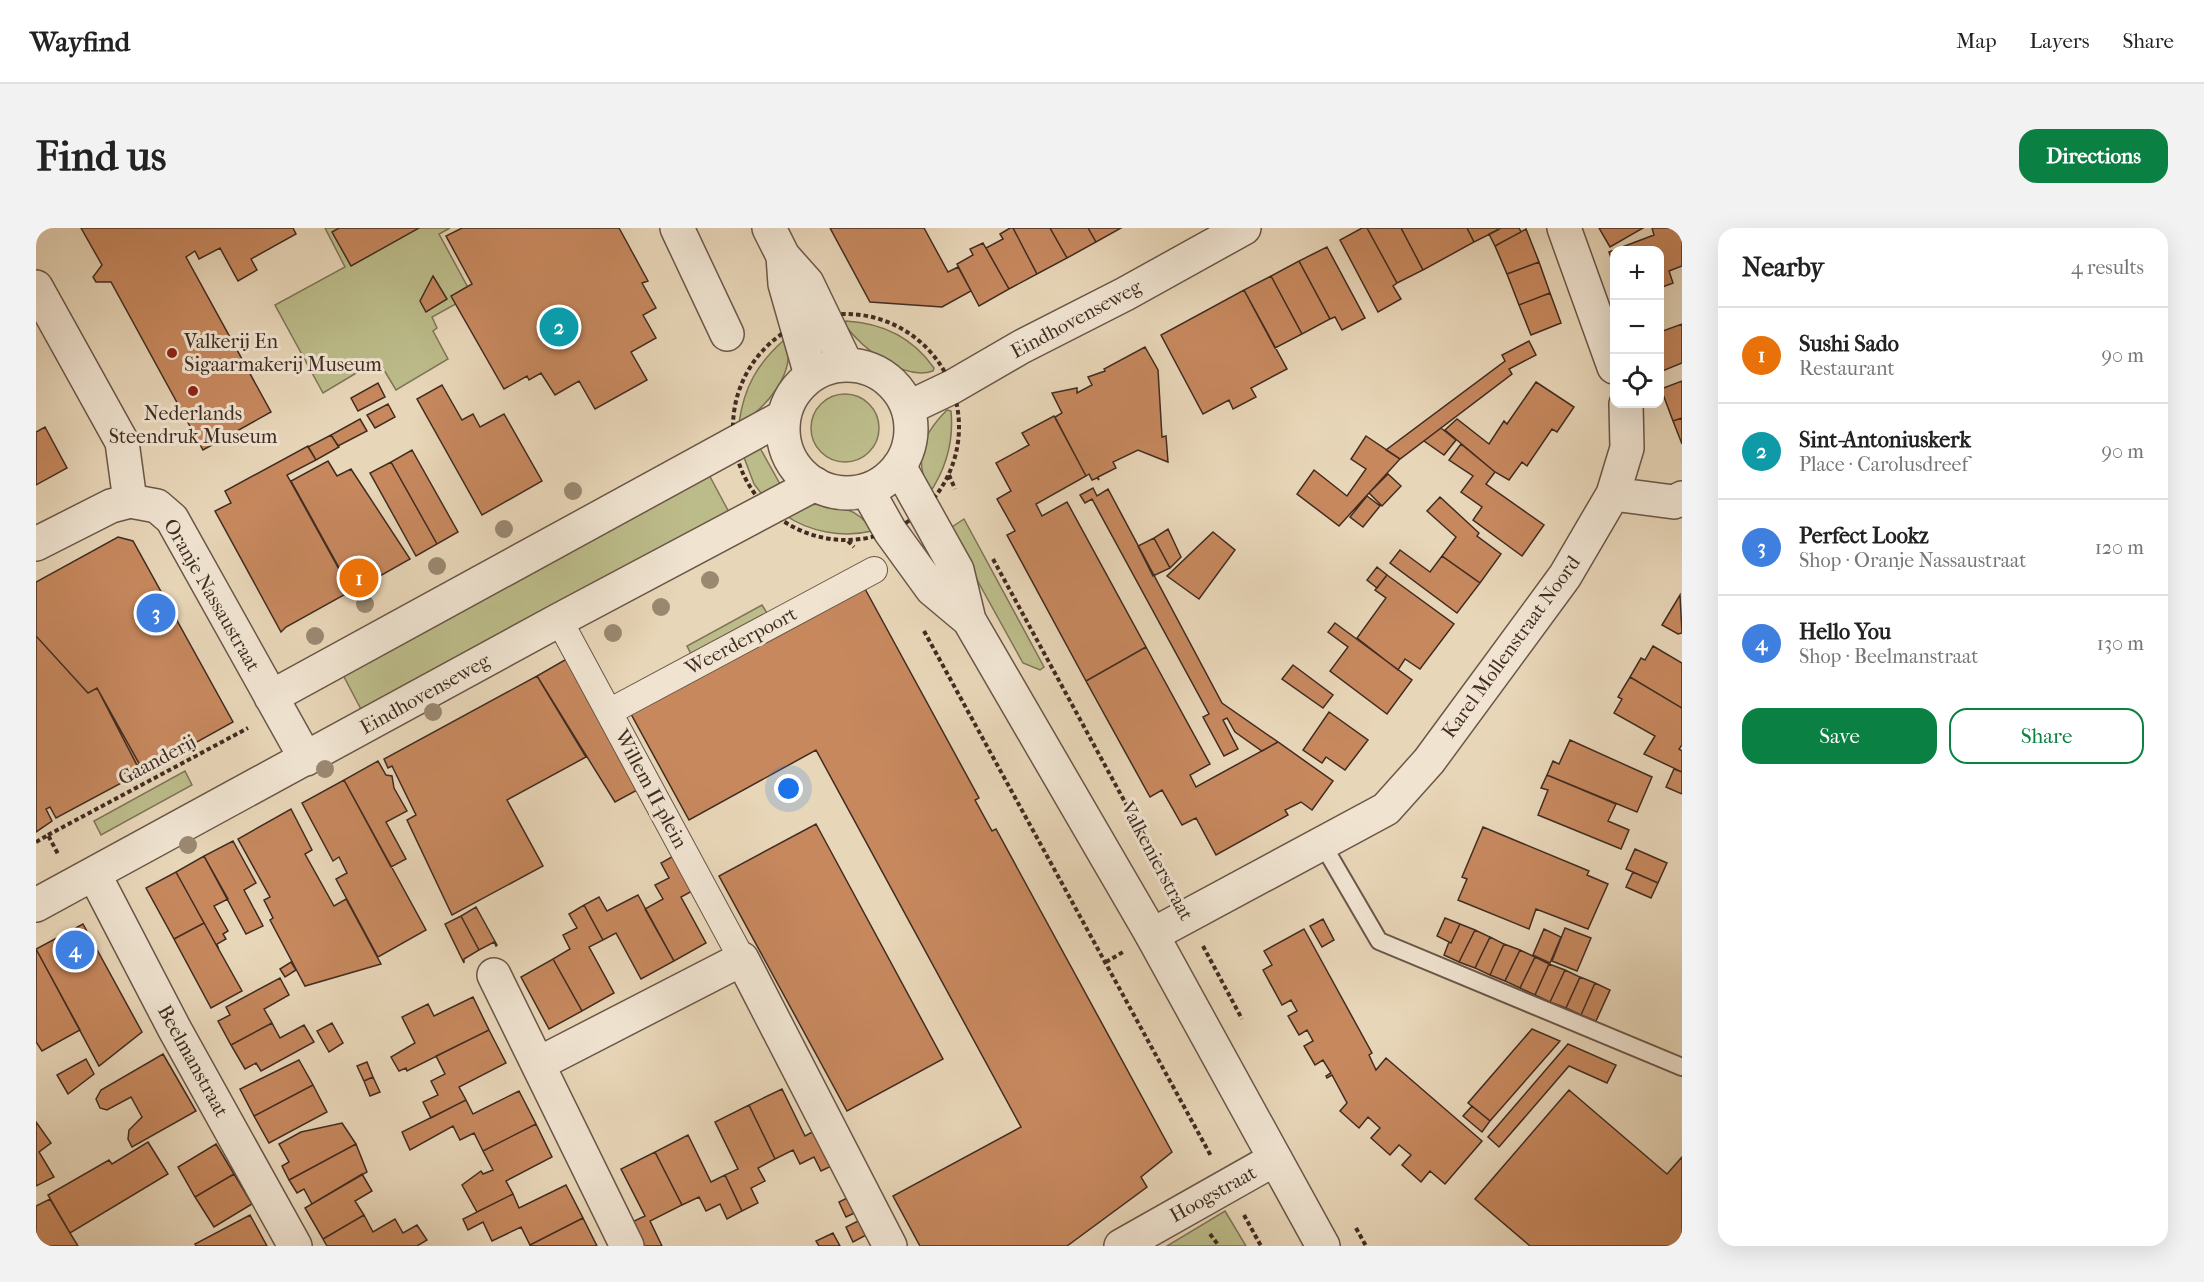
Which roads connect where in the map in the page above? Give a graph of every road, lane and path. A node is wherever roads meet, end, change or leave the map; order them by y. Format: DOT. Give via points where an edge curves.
graph roads {
  1 [pos="676,228"];
  2 [pos="1244,228"];
  3 [pos="1564,228"];
  4 [pos="776,242"];
  5 [pos="36,287"];
  6 [pos="727,334"];
  7 [pos="1610,356"];
  8 [pos="846,364"];
  9 [pos="811,375"];
  10 [pos="908,408"];
  11 [pos="1626,408"];
  12 [pos="783,417"];
  13 [pos="899,466"];
  14 [pos="949,475"];
  15 [pos="814,484"];
  16 [pos="867,490"];
  17 [pos="958,494"];
  18 [pos="1613,494"];
  19 [pos="130,501"];
  20 [pos="1679,504"];
  21 [pos="36,544"];
  22 [pos="992,558"];
  23 [pos="874,570"];
  24 [pos="559,620"];
  25 [pos="969,620"];
  26 [pos="922,626"];
  27 [pos="275,704"];
  28 [pos="609,712"];
  29 [pos="306,759"];
  30 [pos="48,835"];
  31 [pos="1323,845"];
  32 [pos="94,874"];
  33 [pos="36,905"];
  34 [pos="1186,915"];
  35 [pos="1152,935"];
  36 [pos="742,959"];
  37 [pos="494,975"];
  38 [pos="1247,1028"];
  39 [pos="538,1064"];
  40 [pos="1682,1067"];
  41 [pos="1275,1159"];
  42 [pos="1227,1186"];
  43 [pos="1356,1227"];
  44 [pos="295,1246"];
  45 [pos="627,1246"];
  46 [pos="890,1246"];
  47 [pos="1120,1246"];
  48 [pos="1323,1246"];
  49 [pos="1366,1246"];
  1 -- 6 [label="street"];
  2 -- 10 [label="street, Eindhovenseweg"];
  3 -- 7 [label="street"];
  4 -- 8 [label="street" via="807,283"];
  4 -- 9 [label="street"];
  5 -- 19 [label="street" via="122,442"];
  8 -- 9 [label="street"];
  8 -- 10 [label="street" via="866,367 884,376"];
  9 -- 12 [label="street" via="793,393"];
  10 -- 13 [label="street" via="910,438"];
  11 -- 18 [label="street, Karel Mollenstraat Noord" via="1627,448"];
  12 -- 15 [label="street" via="788,455 799,472"];
  12 -- 27 [label="street"];
  13 -- 16 [label="street"];
  13 -- 25 [label="street, Valkenierstraat" via="957,570"];
  14 -- 17 [label="path"];
  15 -- 16 [label="street" via="831,491"];
  15 -- 24 [label="street, Eindhovenseweg"];
  16 -- 25 [label="street, Valkenierstraat" via="890,531 932,589"];
  18 -- 20 [label="street"];
  18 -- 31 [label="street, Karel Mollenstraat Noord" via="1565,576 1429,761 1386,809"];
  19 -- 21 [label="street" via="111,506"];
  19 -- 27 [label="street, Oranje Nassaustraat" via="157,506 172,519"];
  22 -- 34 [label="path, Valkenierstraat"];
  23 -- 28 [label="street, Weerderpoort"];
  24 -- 28 [label="street, Willem II-plein"];
  24 -- 29 [label="street, Eindhovenseweg"];
  25 -- 35 [label="street, Valkenierstraat"];
  26 -- 42 [label="path"];
  27 -- 29 [label="street, Oranje Nassaustraat"];
  27 -- 30 [label="path, Gaanderij"];
  28 -- 36 [label="street, Willem II-plein"];
  29 -- 32 [label="street, Eindhovenseweg"];
  31 -- 34 [label="street, Karel Mollenstraat Noord"];
  31 -- 40 [label="lane" via="1379,941"];
  32 -- 33 [label="street, Eindhovenseweg"];
  32 -- 44 [label="street, Beelmanstraat"];
  34 -- 35 [label="street, Karel Mollenstraat Noord"];
  34 -- 38 [label="path, Valkenierstraat"];
  35 -- 41 [label="street, Valkenierstraat"];
  36 -- 39 [label="street"];
  36 -- 46 [label="street, Willem II-plein"];
  37 -- 39 [label="street"];
  39 -- 45 [label="street"];
  41 -- 42 [label="street, Hoogstraat"];
  41 -- 48 [label="street, Valkenierstraat"];
  42 -- 47 [label="street, Hoogstraat"];
  43 -- 49 [label="path"];
}
